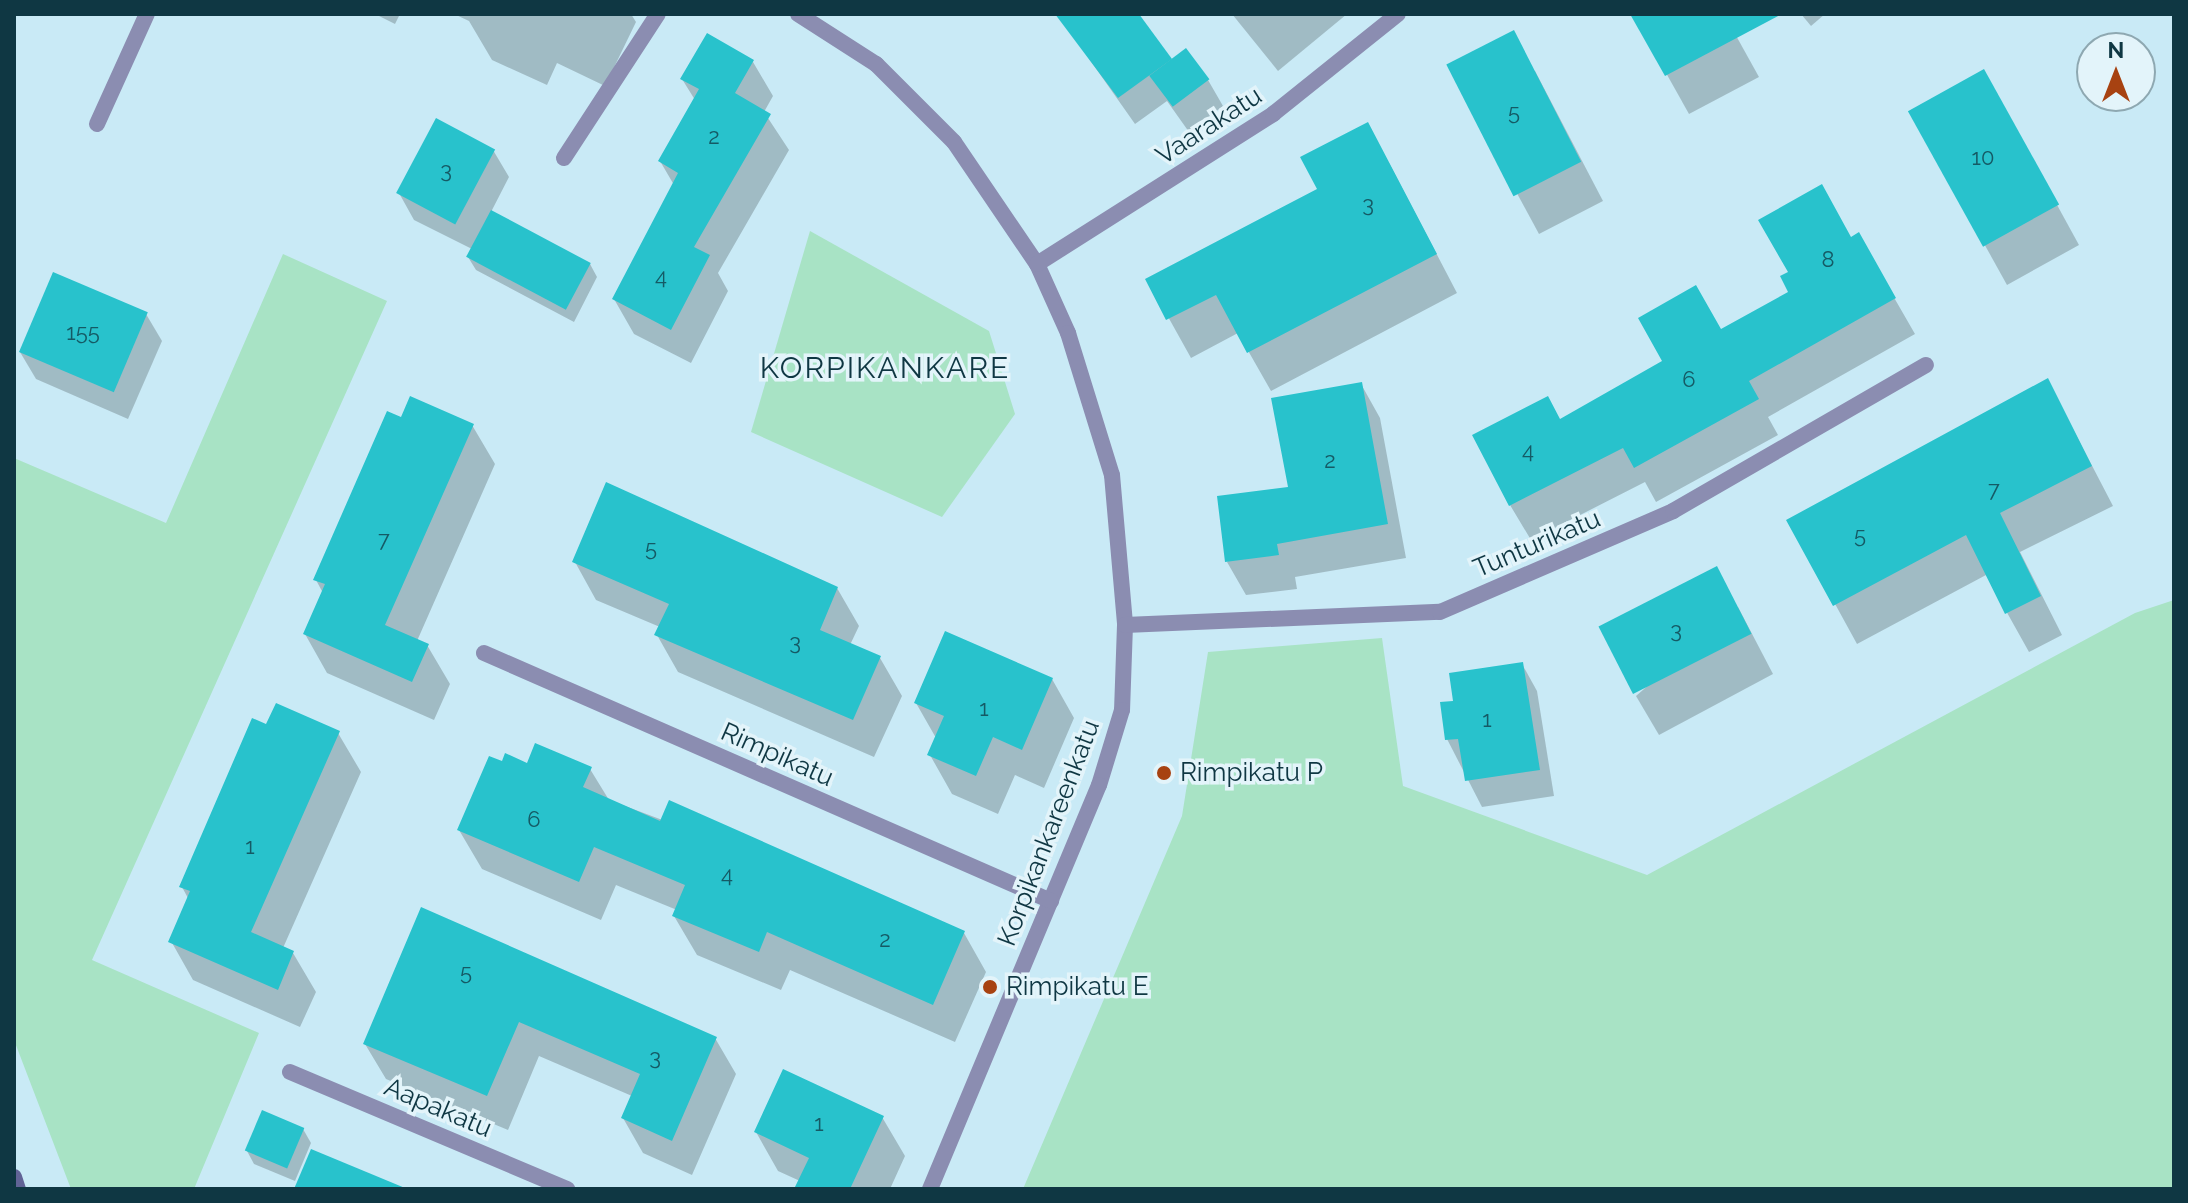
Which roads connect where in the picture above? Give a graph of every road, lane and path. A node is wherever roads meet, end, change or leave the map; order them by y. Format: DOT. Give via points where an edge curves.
graph roads {
  1 [pos="147,14"];
  2 [pos="658,14"];
  3 [pos="798,14"];
  4 [pos="1398,14"];
  5 [pos="97,124"];
  6 [pos="564,158"];
  7 [pos="1037,264"];
  8 [pos="1926,365"];
  9 [pos="1125,625"];
  10 [pos="484,653"];
  11 [pos="1051,901"];
  12 [pos="290,1072"];
  13 [pos="14,1177"];
  14 [pos="18,1189"];
  15 [pos="567,1189"];
  16 [pos="930,1189"];
  1 -- 5 [label="street"];
  2 -- 6 [label="street"];
  3 -- 7 [label="street, Korpikankareenkatu" via="876,64 954,142"];
  4 -- 7 [label="street, Vaarakatu" via="1273,114"];
  7 -- 9 [label="street, Korpikankareenkatu" via="1068,333 1112,475"];
  8 -- 9 [label="street, Tunturikatu" via="1673,511 1440,612"];
  9 -- 11 [label="street, Korpikankareenkatu" via="1122,710 1099,785"];
  10 -- 11 [label="street, Rimpikatu"];
  11 -- 16 [label="street, Korpikankareenkatu"];
  12 -- 15 [label="street, Aapakatu"];
  13 -- 14 [label="main road"];
}
